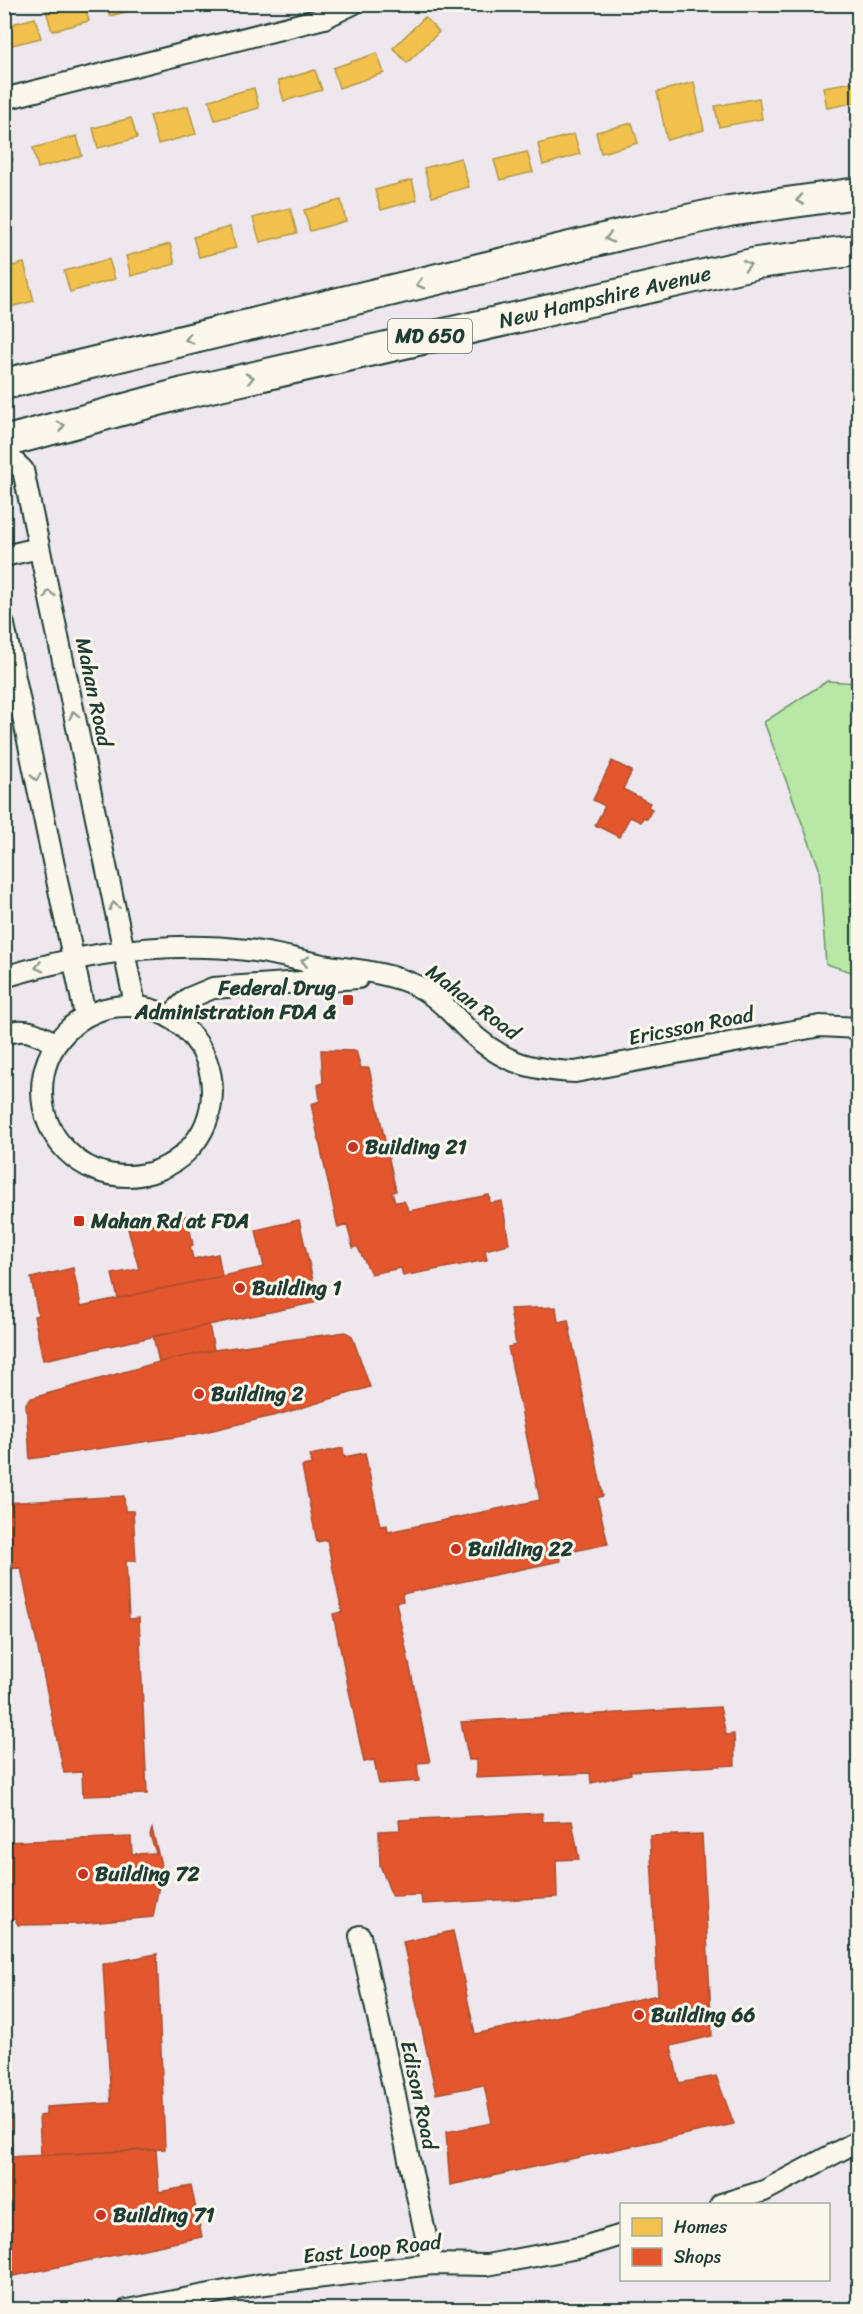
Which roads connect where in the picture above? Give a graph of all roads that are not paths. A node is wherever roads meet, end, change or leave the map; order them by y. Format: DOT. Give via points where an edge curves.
graph roads {
  1 [pos="353,4"];
  2 [pos="4,99"];
  3 [pos="858,193"];
  4 [pos="858,250"];
  5 [pos="4,384"];
  6 [pos="4,442"];
  7 [pos="4,452"];
  8 [pos="39,548"];
  9 [pos="4,556"];
  10 [pos="4,625"];
  11 [pos="123,949"];
  12 [pos="73,958"];
  13 [pos="383,975"];
  14 [pos="4,977"];
  15 [pos="135,1005"];
  16 [pos="85,1015"];
  17 [pos="170,1016"];
  18 [pos="858,1028"];
  19 [pos="4,1034"];
  20 [pos="56,1043"];
  21 [pos="533,1069"];
  22 [pos="360,1936"];
  23 [pos="858,2141"];
  24 [pos="728,2203"];
  25 [pos="620,2235"];
  26 [pos="432,2264"];
  27 [pos="127,2310"];
  1 -- 2 [label="street" via="324,18"];
  3 -- 5 [label="main road, MD 650, one-way" via="729,211 628,233"];
  6 -- 4 [label="main road, New Hampshire Avenue / MD 650, one-way" via="184,393 722,270"];
  7 -- 8 [label="street, Mahan Road" via="23,470"];
  8 -- 9 [label="street"];
  11 -- 8 [label="street, Mahan Road, one-way"];
  10 -- 12 [label="street, one-way"];
  11 -- 12 [label="street, Mahan Road"];
  13 -- 11 [label="street, Mahan Road, one-way" via="248,950"];
  11 -- 15 [label="street, Mahan Road"];
  12 -- 14 [label="street, Mahan Road, one-way"];
  12 -- 16 [label="street"];
  13 -- 17 [label="street, Mahan Road" via="213,988 189,998"];
  13 -- 21 [label="street, Mahan Road" via="417,986 496,1053"];
  15 -- 16 [label="street" via="118,1005"];
  15 -- 17 [label="street"];
  16 -- 20 [label="street"];
  17 -- 20 [label="street" via="198,1048 209,1075 210,1103 203,1130 192,1147 174,1165 155,1175 112,1175 88,1164 62,1143 50,1124 45,1098 46,1069"];
  18 -- 21 [label="street, Ericsson Road" via="800,1029 575,1072"];
  19 -- 20 [label="street" via="27,1029"];
  22 -- 26 [label="street, Edison Road"];
  23 -- 24 [label="street" via="764,2192"];
  25 -- 26 [label="street, East Loop Road" via="583,2247 487,2265"];
  26 -- 27 [label="street, East Loop Road" via="232,2289"];
}
